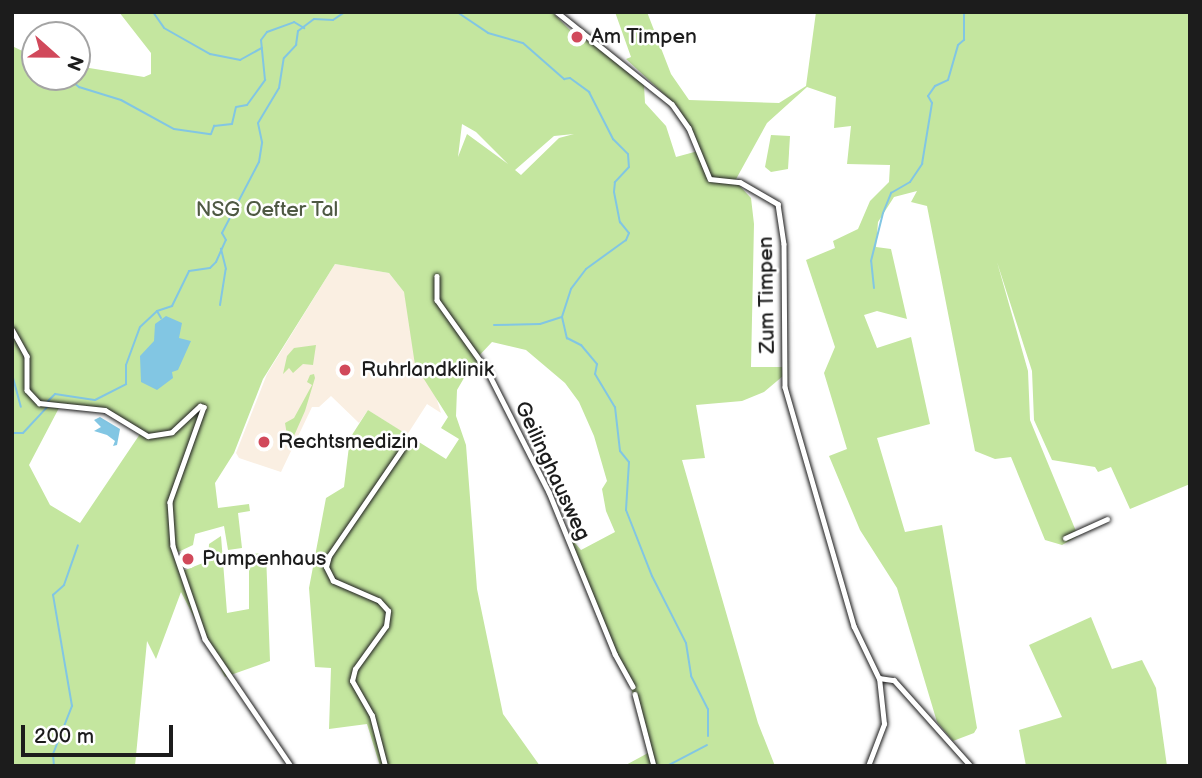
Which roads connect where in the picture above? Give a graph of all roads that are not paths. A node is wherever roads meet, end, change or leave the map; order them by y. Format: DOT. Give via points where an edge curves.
graph roads {
  1 [pos="557,12"];
  2 [pos="437,276"];
  3 [pos="12,329"];
  4 [pos="403,447"];
  5 [pos="1107,519"];
  6 [pos="1065,538"];
  7 [pos="879,678"];
  8 [pos="633,686"];
  9 [pos="635,694"];
  10 [pos="290,766"];
  11 [pos="385,766"];
  12 [pos="654,766"];
  13 [pos="868,766"];
  14 [pos="971,766"];
  1 -- 7 [label="street, Zum Timpen" via="672,104 689,128 710,179 740,182 778,204 784,244 785,387 854,626"];
  2 -- 8 [label="street, Geilinghausweg" via="437,300 487,370 550,492 615,654"];
  3 -- 10 [label="street" via="27,356 27,390 39,402 105,410 148,436 172,432 204,407 170,502 173,546 205,639"];
  4 -- 11 [label="street" via="326,567 333,581 379,601 388,611 386,626 355,668 352,681 372,716"];
  5 -- 6 [label="street"];
  7 -- 13 [label="street" via="884,724"];
  7 -- 14 [label="street" via="894,680"];
  9 -- 12 [label="street"];
}
